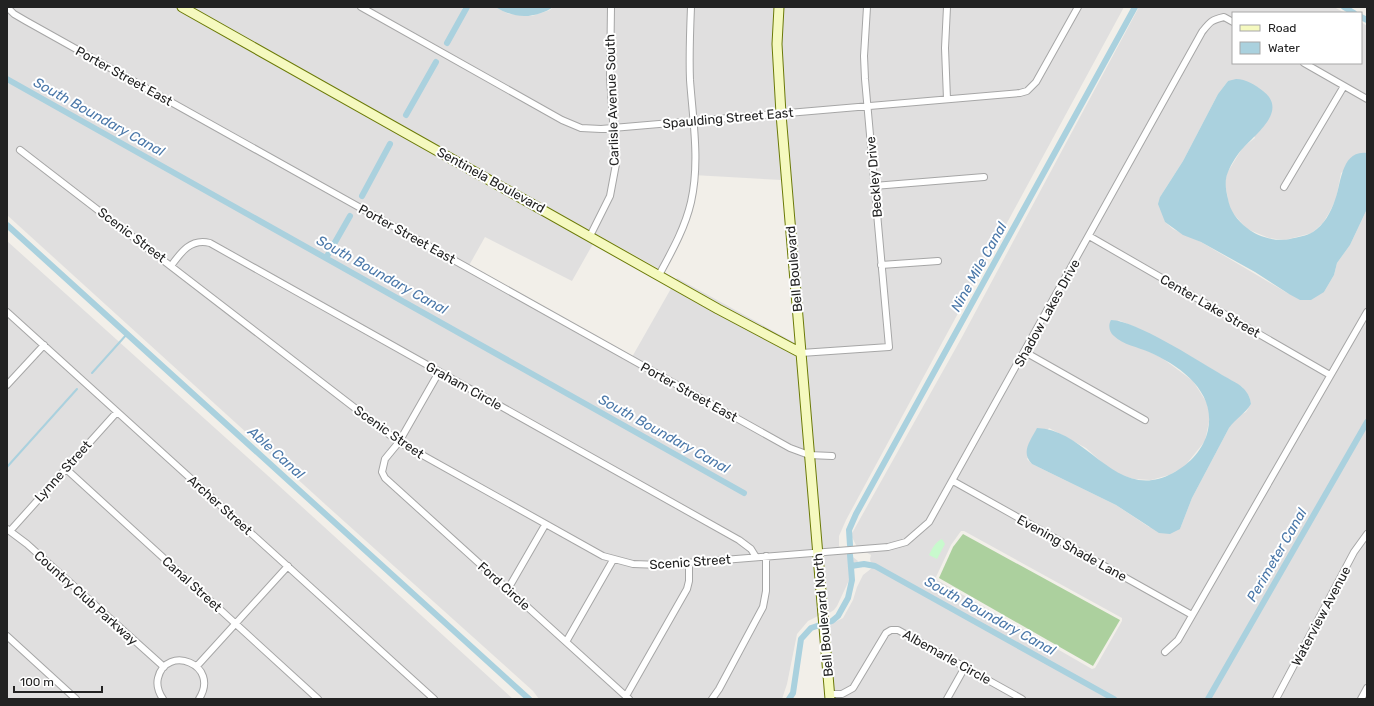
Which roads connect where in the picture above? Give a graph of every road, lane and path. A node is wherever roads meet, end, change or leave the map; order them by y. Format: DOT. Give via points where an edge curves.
graph roads {
  1 [pos="7,7"];
  2 [pos="182,7"];
  3 [pos="361,7"];
  4 [pos="611,7"];
  5 [pos="691,7"];
  6 [pos="779,7"];
  7 [pos="867,7"];
  8 [pos="947,7"];
  9 [pos="1078,7"];
  10 [pos="1232,21"];
  11 [pos="1306,64"];
  12 [pos="1344,86"];
  13 [pos="947,99"];
  14 [pos="1367,99"];
  15 [pos="868,106"];
  16 [pos="780,114"];
  17 [pos="694,121"];
  18 [pos="614,128"];
  19 [pos="20,150"];
  20 [pos="984,177"];
  21 [pos="874,186"];
  22 [pos="1284,187"];
  23 [pos="590,236"];
  24 [pos="1089,236"];
  25 [pos="938,261"];
  26 [pos="881,265"];
  27 [pos="171,266"];
  28 [pos="659,275"];
  29 [pos="7,312"];
  30 [pos="1367,312"];
  31 [pos="44,345"];
  32 [pos="1025,352"];
  33 [pos="801,354"];
  34 [pos="439,372"];
  35 [pos="1330,375"];
  36 [pos="7,386"];
  37 [pos="117,412"];
  38 [pos="1144,420"];
  39 [pos="399,442"];
  40 [pos="809,455"];
  41 [pos="832,456"];
  42 [pos="65,468"];
  43 [pos="953,481"];
  44 [pos="545,525"];
  45 [pos="8,530"];
  46 [pos="816,530"];
  47 [pos="1367,534"];
  48 [pos="818,552"];
  49 [pos="766,556"];
  50 [pos="756,557"];
  51 [pos="613,560"];
  52 [pos="689,563"];
  53 [pos="288,566"];
  54 [pos="508,589"];
  55 [pos="1192,615"];
  56 [pos="236,624"];
  57 [pos="7,636"];
  58 [pos="566,642"];
  59 [pos="1164,652"];
  60 [pos="197,666"];
  61 [pos="164,667"];
  62 [pos="965,667"];
  63 [pos="1367,688"];
  64 [pos="830,697"];
  65 [pos="627,698"];
  66 [pos="76,699"];
  67 [pos="163,699"];
  68 [pos="199,699"];
  69 [pos="318,699"];
  70 [pos="434,699"];
  71 [pos="712,699"];
  72 [pos="947,699"];
  73 [pos="1022,699"];
  74 [pos="1276,699"];
  75 [pos="1361,699"];
  1 -- 40 [label="street, Porter Street East" via="26,21 783,444"];
  2 -- 23 [label="street, Sentinela Boulevard"];
  3 -- 18 [label="street, Spaulding Street East" via="574,126"];
  4 -- 18 [label="street, Carlisle Avenue South" via="610,78"];
  5 -- 17 [label="street" via="690,53"];
  6 -- 16 [label="street, Bell Boulevard" via="777,44"];
  7 -- 15 [label="street, Beckley Drive" via="864,56"];
  8 -- 13 [label="street"];
  9 -- 13 [label="street, Spaulding Street East" via="1040,76 1027,91"];
  10 -- 24 [label="street, Shadow Lakes Drive" via="1224,17 1211,21 1202,32"];
  11 -- 12 [label="street"];
  12 -- 14 [label="street"];
  12 -- 22 [label="street"];
  13 -- 15 [label="street, Spaulding Street East"];
  15 -- 16 [label="street, Spaulding Street East"];
  15 -- 21 [label="street, Beckley Drive"];
  16 -- 17 [label="street, Spaulding Street East"];
  16 -- 33 [label="street, Bell Boulevard"];
  17 -- 18 [label="street, Spaulding Street East"];
  17 -- 28 [label="street" via="695,178 691,201 682,230"];
  18 -- 23 [label="street, Carlisle Avenue South" via="616,164 612,187"];
  19 -- 27 [label="street, Scenic Street"];
  20 -- 21 [label="street"];
  21 -- 26 [label="street, Beckley Drive"];
  23 -- 28 [label="street, Sentinela Boulevard"];
  24 -- 32 [label="street, Shadow Lakes Drive"];
  24 -- 35 [label="street, Center Lake Street"];
  25 -- 26 [label="street"];
  26 -- 33 [label="street, Beckley Drive" via="889,347"];
  27 -- 34 [label="street, Graham Circle" via="195,242 210,244"];
  27 -- 39 [label="street, Scenic Street"];
  28 -- 33 [label="street, Sentinela Boulevard"];
  29 -- 31 [label="street, Archer Street"];
  30 -- 35 [label="street"];
  31 -- 36 [label="street"];
  31 -- 37 [label="street, Archer Street"];
  32 -- 38 [label="street"];
  32 -- 43 [label="street, Shadow Lakes Drive"];
  33 -- 40 [label="street, Bell Boulevard"];
  34 -- 39 [label="street"];
  34 -- 50 [label="street, Graham Circle" via="739,540 751,549"];
  35 -- 55 [label="street"];
  37 -- 42 [label="street, Lynne Street"];
  37 -- 53 [label="street, Archer Street"];
  39 -- 44 [label="street, Scenic Street"];
  39 -- 54 [label="street, Ford Circle" via="385,459 382,470 385,478"];
  40 -- 41 [label="street"];
  40 -- 46 [label="street, Bell Boulevard"];
  42 -- 45 [label="street, Lynne Street"];
  42 -- 56 [label="street, Canal Street"];
  43 -- 48 [label="street, Shadow Lakes Drive" via="929,522 906,542 888,547"];
  43 -- 55 [label="street, Evening Shade Lane"];
  44 -- 51 [label="street, Scenic Street"];
  44 -- 54 [label="street"];
  45 -- 61 [label="street, Country Club Parkway"];
  46 -- 48 [label="street, Bell Boulevard North"];
  47 -- 74 [label="street, Waterview Avenue" via="1354,552"];
  48 -- 49 [label="street, Scenic Street"];
  48 -- 64 [label="street, Bell Boulevard North"];
  49 -- 50 [label="street, Scenic Street"];
  49 -- 71 [label="street" via="766,591 760,614"];
  50 -- 52 [label="street, Scenic Street"];
  51 -- 52 [label="street, Scenic Street" via="647,566"];
  51 -- 58 [label="street"];
  52 -- 65 [label="street" via="687,589"];
  53 -- 56 [label="street"];
  53 -- 70 [label="street, Archer Street"];
  54 -- 58 [label="street, Ford Circle"];
  55 -- 59 [label="street" via="1178,640"];
  56 -- 60 [label="street"];
  56 -- 69 [label="street, Canal Street"];
  57 -- 66 [label="street"];
  58 -- 65 [label="street, Ford Circle"];
  60 -- 61 [label="street" via="184,660 169,663"];
  60 -- 68 [label="street" via="204,679 203,693"];
  61 -- 67 [label="street" via="157,681"];
  62 -- 64 [label="street, Albemarle Circle" via="898,630 891,630 882,638 853,688"];
  62 -- 72 [label="street"];
  62 -- 73 [label="street, Albemarle Circle"];
  63 -- 75 [label="street"];
}
